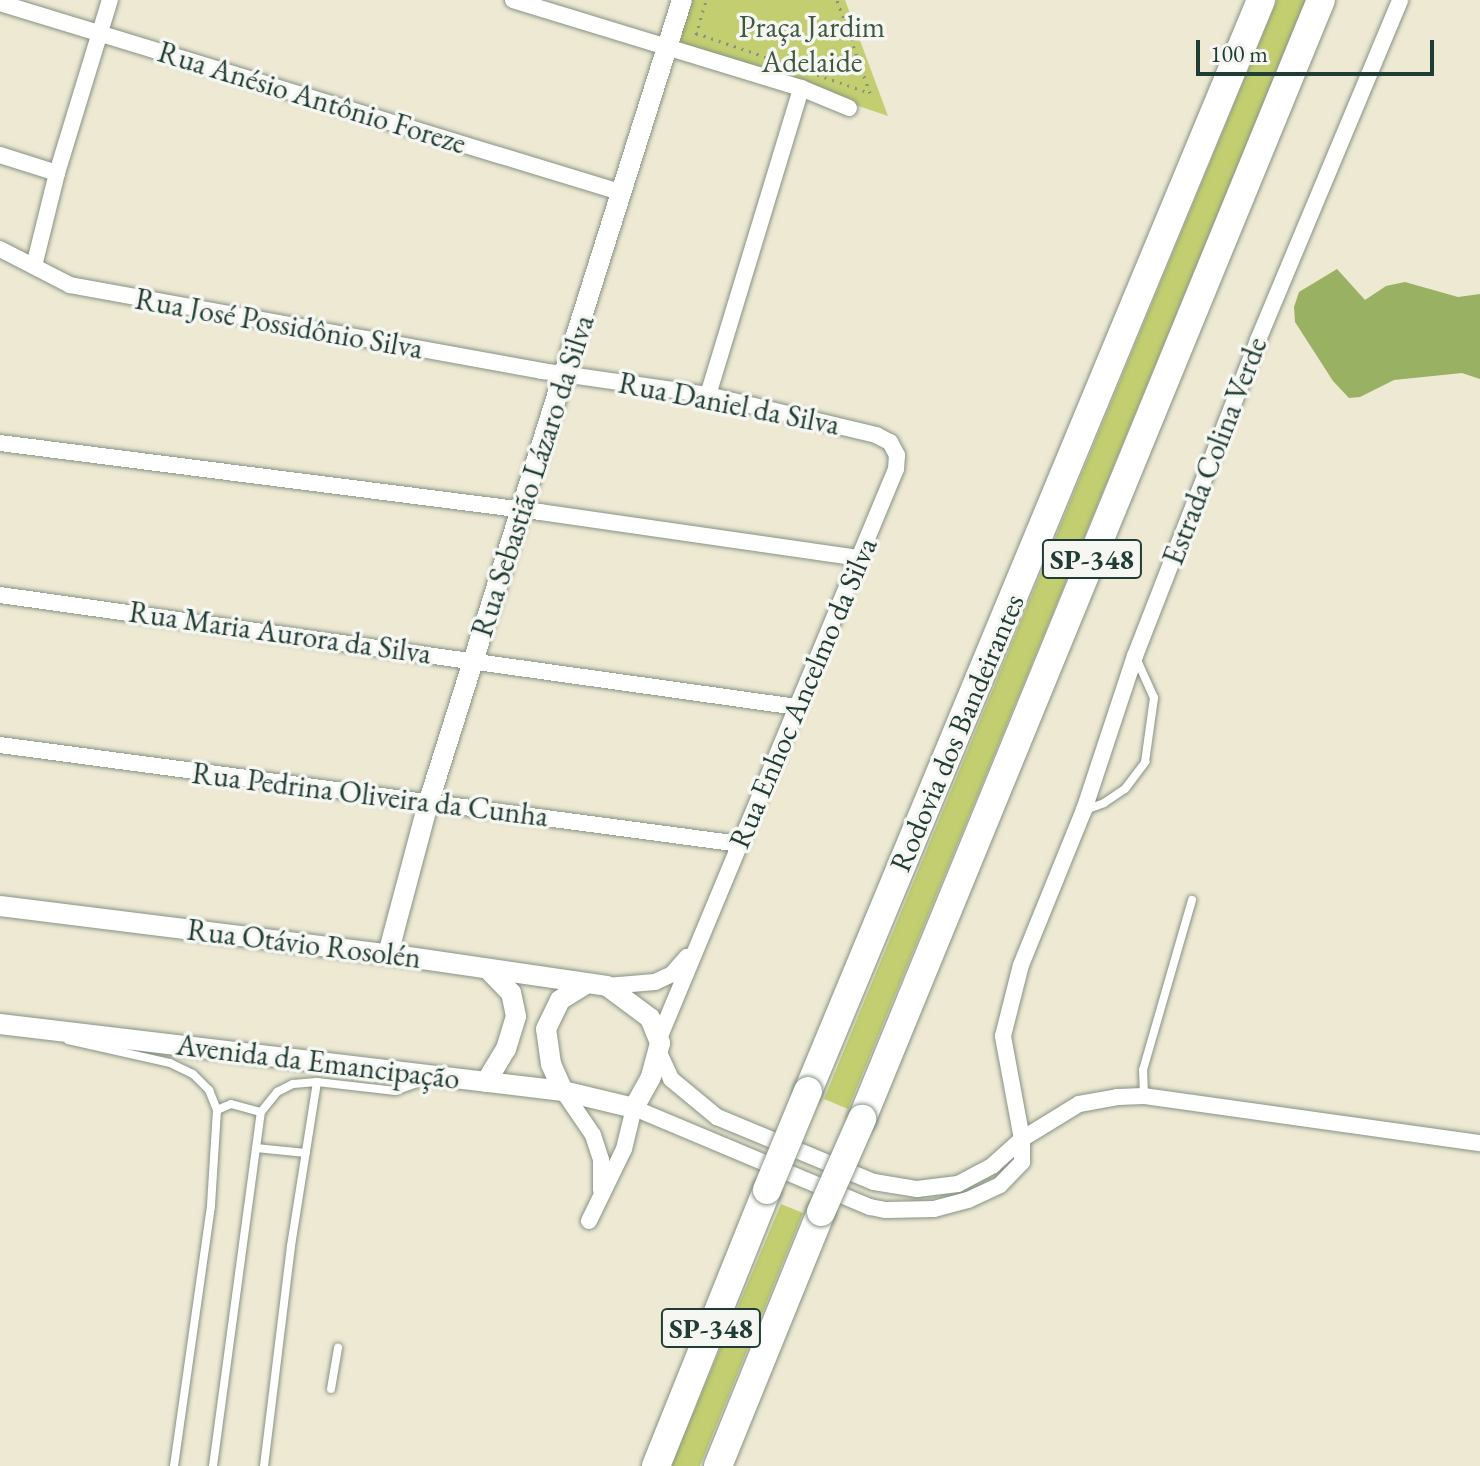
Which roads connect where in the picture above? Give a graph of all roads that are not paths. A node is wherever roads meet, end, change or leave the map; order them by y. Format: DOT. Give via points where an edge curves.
graph roads {
  1 [pos="110,0"];
  2 [pos="513,0"];
  3 [pos="682,0"];
  4 [pos="1261,0"];
  5 [pos="1321,0"];
  6 [pos="1400,0"];
  7 [pos="0,3"];
  8 [pos="100,33"];
  9 [pos="667,50"];
  10 [pos="801,88"];
  11 [pos="849,108"];
  12 [pos="0,155"];
  13 [pos="57,173"];
  14 [pos="623,193"];
  15 [pos="0,249"];
  16 [pos="34,266"];
  17 [pos="566,373"];
  18 [pos="708,395"];
  19 [pos="890,442"];
  20 [pos="0,443"];
  21 [pos="521,511"];
  22 [pos="861,558"];
  23 [pos="0,595"];
  24 [pos="1135,656"];
  25 [pos="473,661"];
  26 [pos="797,707"];
  27 [pos="0,745"];
  28 [pos="428,804"];
  29 [pos="1084,810"];
  30 [pos="740,844"];
  31 [pos="1192,900"];
  32 [pos="0,906"];
  33 [pos="698,944"];
  34 [pos="388,954"];
  35 [pos="488,969"];
  36 [pos="584,985"];
  37 [pos="607,986"];
  38 [pos="0,1024"];
  39 [pos="42,1030"];
  40 [pos="660,1045"];
  41 [pos="439,1076"];
  42 [pos="317,1082"];
  43 [pos="486,1082"];
  44 [pos="563,1091"];
  45 [pos="1144,1096"];
  46 [pos="634,1108"];
  47 [pos="217,1110"];
  48 [pos="261,1112"];
  49 [pos="1022,1139"];
  50 [pos="1480,1143"];
  51 [pos="256,1148"];
  52 [pos="306,1153"];
  53 [pos="601,1194"];
  54 [pos="589,1221"];
  55 [pos="338,1348"];
  56 [pos="331,1389"];
  57 [pos="174,1466"];
  58 [pos="213,1466"];
  59 [pos="264,1466"];
  60 [pos="656,1466"];
  61 [pos="718,1466"];
  1 -- 8 [label="street"];
  2 -- 9 [label="street"];
  3 -- 9 [label="street, Rua Sebastião Lázaro da Silva"];
  4 -- 60 [label="highway, Rodovia dos Bandeirantes / SP-348, bridge"];
  5 -- 61 [label="highway, Rodovia dos Bandeirantes / SP-348, bridge"];
  6 -- 24 [label="street, Estrada Colina Verde" via="1258,340"];
  7 -- 8 [label="street, Rua Anésio Antônio Foreze"];
  8 -- 13 [label="street"];
  8 -- 14 [label="street, Rua Anésio Antônio Foreze"];
  9 -- 10 [label="street"];
  9 -- 14 [label="street, Rua Sebastião Lázaro da Silva"];
  10 -- 11 [label="street"];
  10 -- 18 [label="street"];
  12 -- 13 [label="street"];
  13 -- 16 [label="street"];
  14 -- 17 [label="street, Rua Sebastião Lázaro da Silva"];
  15 -- 16 [label="street, Rua José Possidônio Silva"];
  16 -- 17 [label="street, Rua José Possidônio Silva" via="70,285"];
  17 -- 18 [label="street, Rua Daniel da Silva"];
  17 -- 21 [label="street, Rua Sebastião Lázaro da Silva"];
  18 -- 19 [label="street, Rua Daniel da Silva"];
  19 -- 22 [label="street, Rua Enhoc Ancelmo da Silva" via="897,455 896,469"];
  20 -- 21 [label="street"];
  21 -- 22 [label="street"];
  21 -- 25 [label="street, Rua Sebastião Lázaro da Silva"];
  22 -- 26 [label="street, Rua Enhoc Ancelmo da Silva"];
  23 -- 25 [label="street, Rua Maria Aurora da Silva"];
  24 -- 29 [label="street, Estrada Colina Verde"];
  24 -- 29 [label="lane" via="1154,698 1145,762 1125,789"];
  25 -- 26 [label="street, Rua Maria Aurora da Silva"];
  25 -- 28 [label="street, Rua Sebastião Lázaro da Silva"];
  26 -- 30 [label="street, Rua Enhoc Ancelmo da Silva"];
  27 -- 28 [label="street, Rua Pedrina Oliveira da Cunha"];
  28 -- 30 [label="street, Rua Pedrina Oliveira da Cunha"];
  28 -- 34 [label="street, Rua Sebastião Lázaro da Silva"];
  29 -- 49 [label="street, Estrada Colina Verde" via="1021,965 1003,1036"];
  30 -- 33 [label="street, Rua Enhoc Ancelmo da Silva"];
  31 -- 45 [label="lane" via="1143,1070"];
  32 -- 34 [label="street, Rua Otávio Rosolén"];
  33 -- 37 [label="street, Rua Enhoc Ancelmo da Silva" via="672,974 655,982"];
  33 -- 40 [label="street, Rua Enhoc Ancelmo da Silva"];
  34 -- 35 [label="street, Rua Otávio Rosolén"];
  35 -- 36 [label="street, Rua Otávio Rosolén"];
  35 -- 43 [label="street" via="511,993 516,1016 506,1049"];
  36 -- 37 [label="street, Rua Otávio Rosolén"];
  36 -- 44 [label="street" via="560,1000 546,1029 551,1064"];
  37 -- 40 [label="street" via="640,1008"];
  38 -- 39 [label="street, Avenida da Emancipação"];
  39 -- 41 [label="street, Avenida da Emancipação"];
  39 -- 47 [label="lane" via="82,1045 170,1063 201,1082"];
  40 -- 46 [label="street"];
  40 -- 49 [label="street" via="671,1079 717,1117 874,1182 917,1189 958,1184 993,1165"];
  41 -- 42 [label="lane" via="395,1091"];
  41 -- 43 [label="street, Avenida da Emancipação"];
  42 -- 48 [label="lane" via="277,1092"];
  42 -- 52 [label="lane"];
  43 -- 44 [label="street, Avenida da Emancipação"];
  44 -- 46 [label="street, Avenida da Emancipação"];
  44 -- 53 [label="street" via="593,1135 601,1160"];
  45 -- 49 [label="street" via="1079,1104"];
  45 -- 50 [label="street"];
  46 -- 49 [label="street, Estrada Colina Verde" via="886,1210 934,1209 984,1194 1022,1162"];
  46 -- 53 [label="street" via="624,1149"];
  47 -- 48 [label="lane" via="231,1104"];
  47 -- 57 [label="lane" via="211,1206"];
  48 -- 51 [label="lane"];
  51 -- 52 [label="lane"];
  51 -- 58 [label="lane"];
  52 -- 59 [label="lane"];
  53 -- 54 [label="street"];
  55 -- 56 [label="lane"];
}
